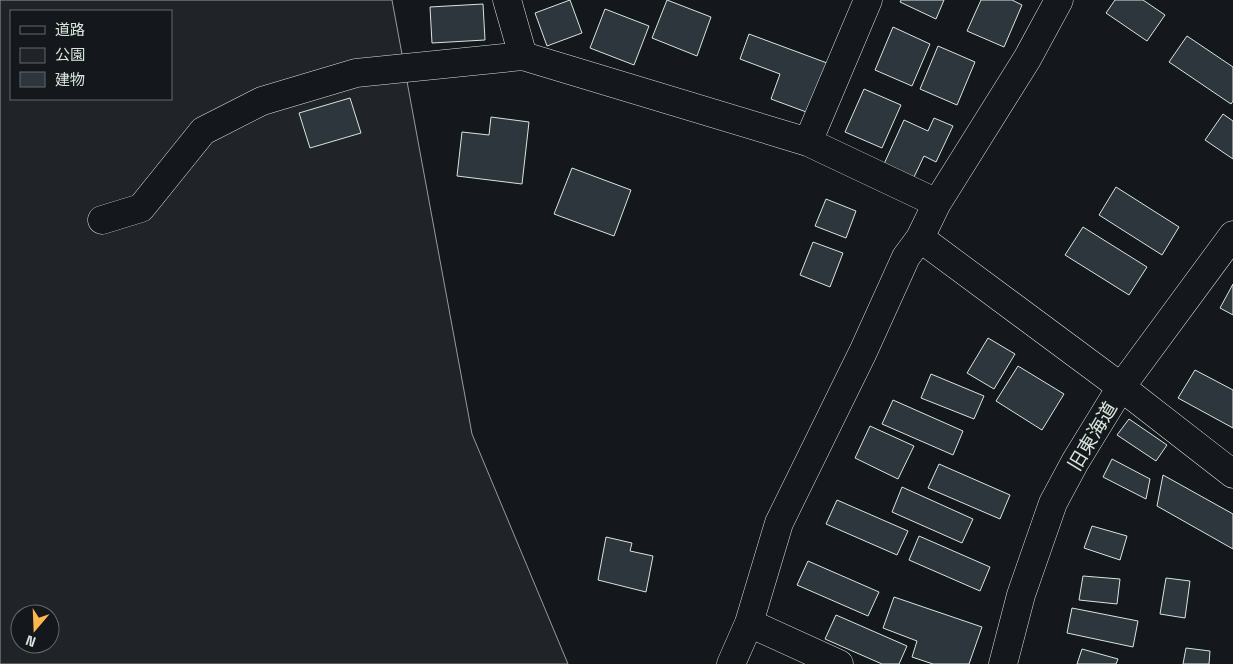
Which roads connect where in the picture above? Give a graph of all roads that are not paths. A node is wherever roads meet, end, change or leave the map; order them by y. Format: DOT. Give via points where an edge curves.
graph roads {
  1 [pos="507,0"];
  2 [pos="868,0"];
  3 [pos="1059,0"];
  4 [pos="523,56"];
  5 [pos="808,142"];
  6 [pos="937,203"];
  7 [pos="102,220"];
  8 [pos="1233,235"];
  9 [pos="920,238"];
  10 [pos="1121,387"];
  11 [pos="1233,474"];
  12 [pos="749,623"];
  13 [pos="731,664"];
  14 [pos="839,664"];
  15 [pos="1003,664"];
  1 -- 4 [label="street"];
  2 -- 5 [label="street"];
  3 -- 6 [label="street" via="1027,59"];
  4 -- 5 [label="street"];
  4 -- 7 [label="street" via="356,73 262,101 203,131 141,208"];
  5 -- 6 [label="street"];
  6 -- 9 [label="street"];
  8 -- 10 [label="street, 旧東海道"];
  9 -- 10 [label="street"];
  9 -- 12 [label="street" via="906,257 778,523"];
  10 -- 11 [label="street"];
  10 -- 15 [label="street, 旧東海道" via="1053,503 1020,595"];
  12 -- 13 [label="street"];
  12 -- 14 [label="street"];
}
